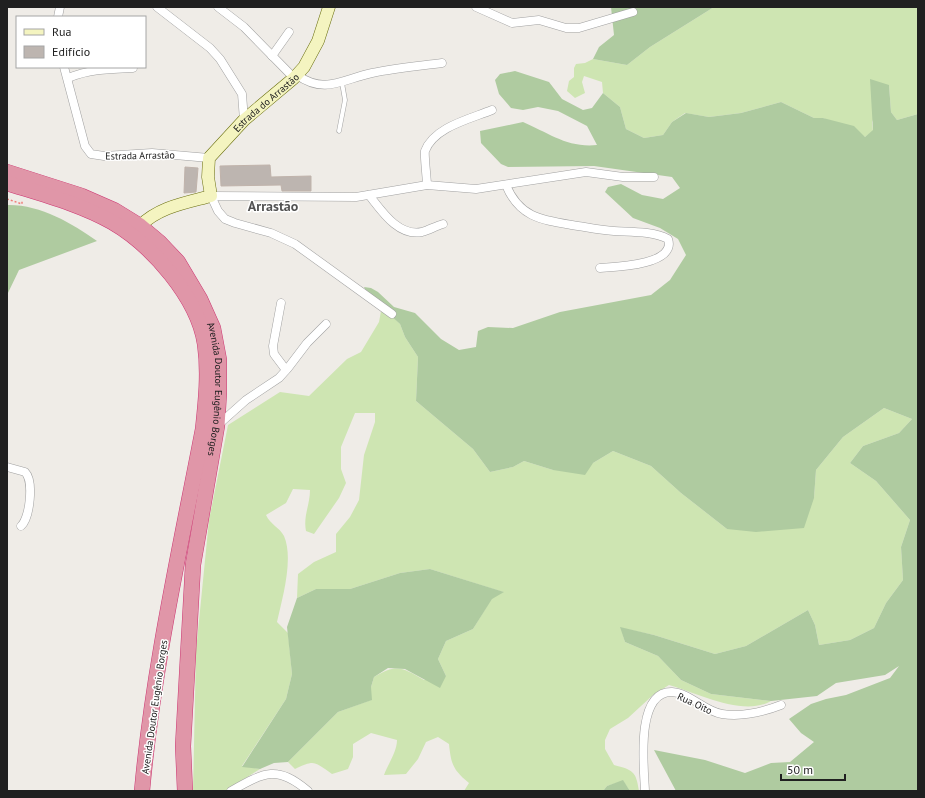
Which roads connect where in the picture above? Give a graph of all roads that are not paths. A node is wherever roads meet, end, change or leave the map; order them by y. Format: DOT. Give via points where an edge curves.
graph roads {
  1 [pos="156,7"];
  2 [pos="218,7"];
  3 [pos="328,7"];
  4 [pos="476,7"];
  5 [pos="633,12"];
  6 [pos="289,32"];
  7 [pos="272,56"];
  8 [pos="442,63"];
  9 [pos="64,68"];
  10 [pos="134,68"];
  11 [pos="295,76"];
  12 [pos="68,78"];
  13 [pos="342,83"];
  14 [pos="492,110"];
  15 [pos="244,120"];
  16 [pos="339,131"];
  17 [pos="209,158"];
  18 [pos="7,172"];
  19 [pos="654,178"];
  20 [pos="7,183"];
  21 [pos="427,185"];
  22 [pos="506,185"];
  23 [pos="369,194"];
  24 [pos="211,196"];
  25 [pos="443,224"];
  26 [pos="140,226"];
  27 [pos="600,268"];
  28 [pos="281,303"];
  29 [pos="392,314"];
  30 [pos="326,324"];
  31 [pos="286,370"];
  32 [pos="217,426"];
  33 [pos="7,467"];
  34 [pos="20,526"];
  35 [pos="781,705"];
  36 [pos="142,791"];
  37 [pos="184,791"];
  38 [pos="231,791"];
  39 [pos="308,791"];
  40 [pos="645,791"];
  1 -- 15 [label="street" via="210,48 220,59 242,94"];
  2 -- 7 [label="street" via="244,27"];
  3 -- 11 [label="street, Estrada do Arrastão" via="318,42 308,61"];
  4 -- 5 [label="street" via="512,23 539,20 566,28 579,28"];
  6 -- 7 [label="street"];
  7 -- 11 [label="street"];
  8 -- 13 [label="street" via="372,73"];
  9 -- 12 [label="street, Estrada Arrastão"];
  10 -- 12 [label="street" via="84,71"];
  11 -- 13 [label="street" via="313,84"];
  11 -- 15 [label="street, Estrada do Arrastão"];
  12 -- 17 [label="street, Estrada Arrastão" via="85,146 91,154 104,156 158,153"];
  13 -- 16 [label="lane" via="345,100"];
  14 -- 21 [label="street" via="436,136 425,152"];
  15 -- 17 [label="street, Estrada do Arrastão"];
  17 -- 24 [label="street"];
  18 -- 26 [label="highway, Avenida Doutor Eugênio Borges" via="82,196 114,210"];
  19 -- 22 [label="street" via="586,172"];
  20 -- 36 [label="highway, Avenida Doutor Eugênio Borges" via="75,205 111,221 134,236 155,254 178,284 196,318 205,343 206,396 203,429 162,649"];
  21 -- 22 [label="street" via="476,189"];
  21 -- 23 [label="street"];
  22 -- 27 [label="street" via="518,206 538,218 668,239 667,251 660,256 634,266"];
  23 -- 24 [label="street"];
  23 -- 25 [label="street" via="391,222 407,230 421,232"];
  24 -- 26 [label="street" via="165,209 154,214"];
  24 -- 29 [label="street" via="225,219 271,233 295,244"];
  26 -- 32 [label="highway, Avenida Doutor Eugênio Borges" via="178,262 200,299 213,328 219,360"];
  28 -- 31 [label="street" via="273,346 274,354"];
  30 -- 31 [label="street"];
  31 -- 32 [label="street"];
  32 -- 37 [label="highway, Avenida Doutor Eugênio Borges" via="193,566 183,746"];
  33 -- 34 [label="street" via="25,472 30,479 26,519"];
  35 -- 40 [label="street, Rua Oito" via="764,712 743,715 711,711 671,692 654,700 646,720"];
  38 -- 39 [label="street" via="260,776 271,774 291,778"];
}
